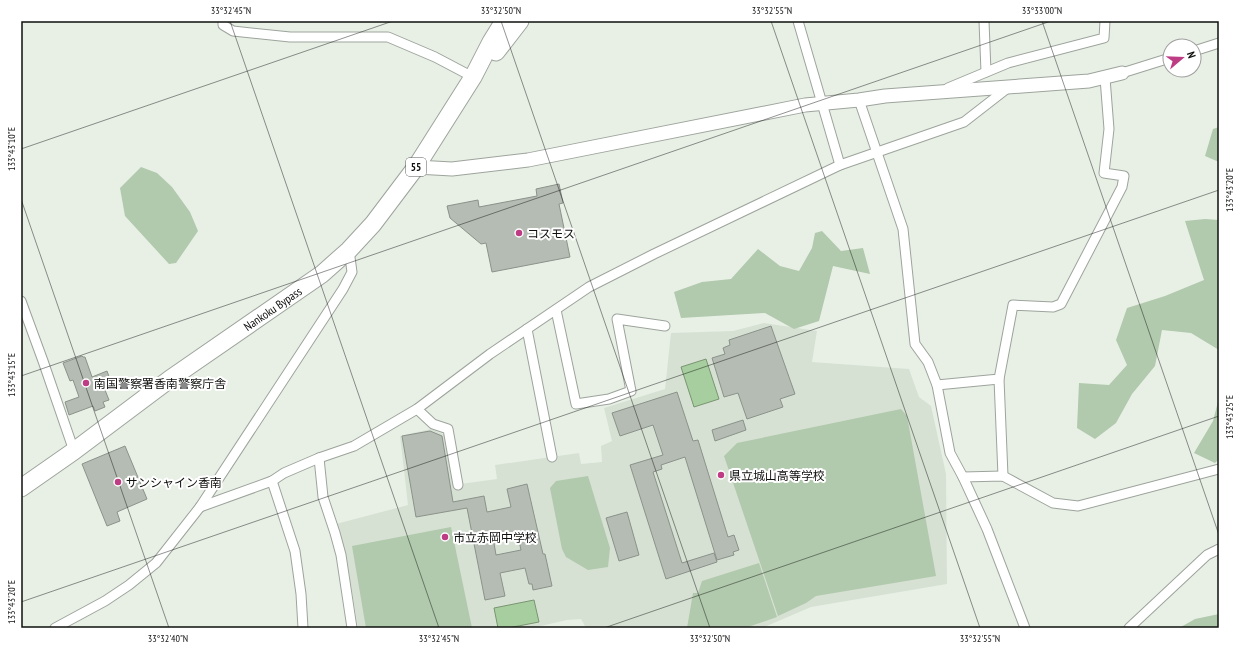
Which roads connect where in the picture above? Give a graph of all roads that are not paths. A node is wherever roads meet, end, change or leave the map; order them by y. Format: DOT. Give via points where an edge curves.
graph roads {
  1 [pos="223,21"];
  2 [pos="504,21"];
  3 [pos="520,21"];
  4 [pos="798,21"];
  5 [pos="984,21"];
  6 [pos="1105,21"];
  7 [pos="1219,43"];
  8 [pos="1202,48"];
  9 [pos="1162,60"];
  10 [pos="986,72"];
  11 [pos="1122,73"];
  12 [pos="473,77"];
  13 [pos="1105,78"];
  14 [pos="1009,87"];
  15 [pos="941,92"];
  16 [pos="859,100"];
  17 [pos="823,103"];
  18 [pos="877,151"];
  19 [pos="840,165"];
  20 [pos="416,167"];
  21 [pos="349,250"];
  22 [pos="21,301"];
  23 [pos="556,310"];
  24 [pos="665,326"];
  25 [pos="528,329"];
  26 [pos="999,379"];
  27 [pos="937,385"];
  28 [pos="417,409"];
  29 [pos="74,451"];
  30 [pos="552,457"];
  31 [pos="319,458"];
  32 [pos="1219,469"];
  33 [pos="1003,476"];
  34 [pos="963,477"];
  35 [pos="272,481"];
  36 [pos="458,485"];
  37 [pos="22,487"];
  38 [pos="200,507"];
  39 [pos="1219,549"];
  40 [pos="55,628"];
  41 [pos="303,628"];
  42 [pos="352,628"];
  43 [pos="1025,628"];
  44 [pos="1129,628"];
  1 -- 12 [label="street" via="223,25 233,31 290,37 388,37"];
  2 -- 12 [label="highway, Nankoku Bypass / 55"];
  3 -- 12 [label="highway, Nankoku Bypass / 55"];
  4 -- 17 [label="street"];
  5 -- 10 [label="street"];
  6 -- 10 [label="street" via="1104,38 1008,63"];
  7 -- 8 [label="street"];
  9 -- 11 [label="street"];
  10 -- 15 [label="street"];
  11 -- 13 [label="street"];
  12 -- 20 [label="highway, Nankoku Bypass / 55"];
  13 -- 14 [label="street"];
  13 -- 26 [label="street" via="1109,129 1104,173 1124,176 1122,187 1061,304 1053,307 1013,305"];
  14 -- 15 [label="street"];
  14 -- 18 [label="street" via="964,122"];
  15 -- 16 [label="street"];
  16 -- 17 [label="street"];
  16 -- 18 [label="street"];
  17 -- 19 [label="street"];
  17 -- 20 [label="street" via="528,160 452,169"];
  18 -- 19 [label="street"];
  18 -- 27 [label="street" via="903,229 915,344 928,362"];
  19 -- 23 [label="street" via="647,257 589,287"];
  20 -- 21 [label="highway, Nankoku Bypass / 55" via="373,224"];
  21 -- 29 [label="highway, Nankoku Bypass / 55" via="322,274 170,379"];
  21 -- 38 [label="street" via="352,272 343,289"];
  22 -- 29 [label="street"];
  23 -- 24 [label="street" via="576,404 609,399 631,391 617,319"];
  23 -- 25 [label="street"];
  25 -- 28 [label="street"];
  25 -- 30 [label="street"];
  26 -- 27 [label="street"];
  26 -- 33 [label="street"];
  27 -- 34 [label="street" via="950,453"];
  28 -- 31 [label="street" via="354,446"];
  28 -- 36 [label="street" via="433,424 448,429"];
  29 -- 37 [label="highway, Nankoku Bypass / 55"];
  31 -- 35 [label="street"];
  31 -- 42 [label="street" via="323,497 341,555"];
  32 -- 33 [label="street" via="1078,506 1053,503"];
  33 -- 34 [label="street"];
  34 -- 43 [label="street" via="987,529"];
  35 -- 38 [label="street"];
  35 -- 41 [label="street" via="295,551"];
  38 -- 40 [label="street" via="156,563 105,601"];
  39 -- 44 [label="street" via="1206,555"];
}
